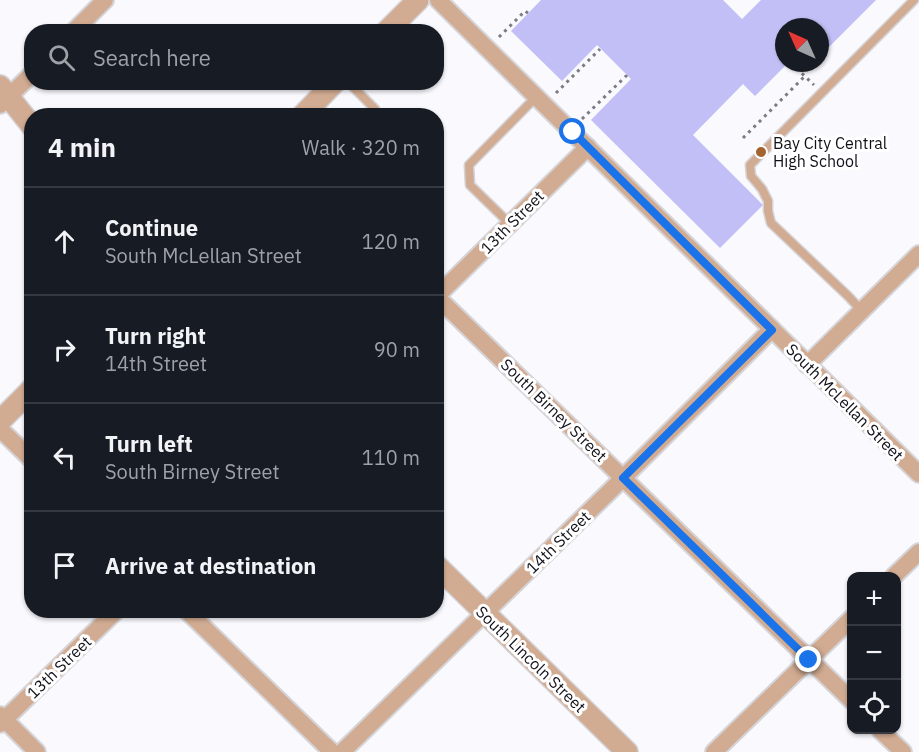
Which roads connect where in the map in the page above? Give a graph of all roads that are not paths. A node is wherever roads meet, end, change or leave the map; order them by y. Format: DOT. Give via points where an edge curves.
graph roads {
  1 [pos="105,0"];
  2 [pos="418,0"];
  3 [pos="438,0"];
  4 [pos="914,0"];
  5 [pos="82,24"];
  6 [pos="394,24"];
  7 [pos="24,80"];
  8 [pos="327,90"];
  9 [pos="356,90"];
  10 [pos="3,96"];
  11 [pos="537,96"];
  12 [pos="310,108"];
  13 [pos="374,108"];
  14 [pos="24,118"];
  15 [pos="588,147"];
  16 [pos="510,224"];
  17 [pos="919,254"];
  18 [pos="444,289"];
  19 [pos="444,303"];
  20 [pos="861,310"];
  21 [pos="772,330"];
  22 [pos="807,365"];
  23 [pos="24,397"];
  24 [pos="0,421"];
  25 [pos="0,429"];
  26 [pos="24,452"];
  27 [pos="919,474"];
  28 [pos="623,478"];
  29 [pos="919,552"];
  30 [pos="898,572"];
  31 [pos="444,573"];
  32 [pos="485,613"];
  33 [pos="109,618"];
  34 [pos="194,618"];
  35 [pos="847,623"];
  36 [pos="809,660"];
  37 [pos="847,696"];
  38 [pos="2,720"];
  39 [pos="885,734"];
  40 [pos="37,752"];
  41 [pos="332,752"];
  42 [pos="342,752"];
  43 [pos="627,752"];
  44 [pos="714,752"];
  45 [pos="903,752"];
  1 -- 5 [label="street"];
  2 -- 6 [label="street"];
  3 -- 11 [label="street, South McLellan Street"];
  4 -- 20 [label="lane" via="750,165 750,176 768,201 771,223"];
  7 -- 10 [label="street"];
  8 -- 12 [label="street"];
  9 -- 13 [label="lane"];
  10 -- 14 [label="street"];
  11 -- 15 [label="street, South McLellan Street"];
  11 -- 16 [label="lane" via="469,165 470,185"];
  15 -- 16 [label="street, 13th Street"];
  15 -- 21 [label="street, South McLellan Street"];
  16 -- 18 [label="street, 13th Street"];
  17 -- 20 [label="street"];
  19 -- 28 [label="street, South Birney Street"];
  20 -- 22 [label="street"];
  21 -- 22 [label="street, South McLellan Street"];
  21 -- 28 [label="street, 14th Street"];
  22 -- 27 [label="street, South McLellan Street"];
  23 -- 24 [label="street"];
  25 -- 26 [label="street"];
  28 -- 32 [label="street, 14th Street"];
  28 -- 36 [label="street, South Birney Street"];
  29 -- 30 [label="street"];
  31 -- 32 [label="street, South Lincoln Street"];
  32 -- 42 [label="street, 14th Street"];
  32 -- 43 [label="street, South Lincoln Street"];
  33 -- 38 [label="street, 13th Street"];
  34 -- 41 [label="street"];
  35 -- 36 [label="street"];
  36 -- 37 [label="street, South Birney Street"];
  36 -- 44 [label="street"];
  38 -- 40 [label="street"];
  39 -- 45 [label="street"];
}
